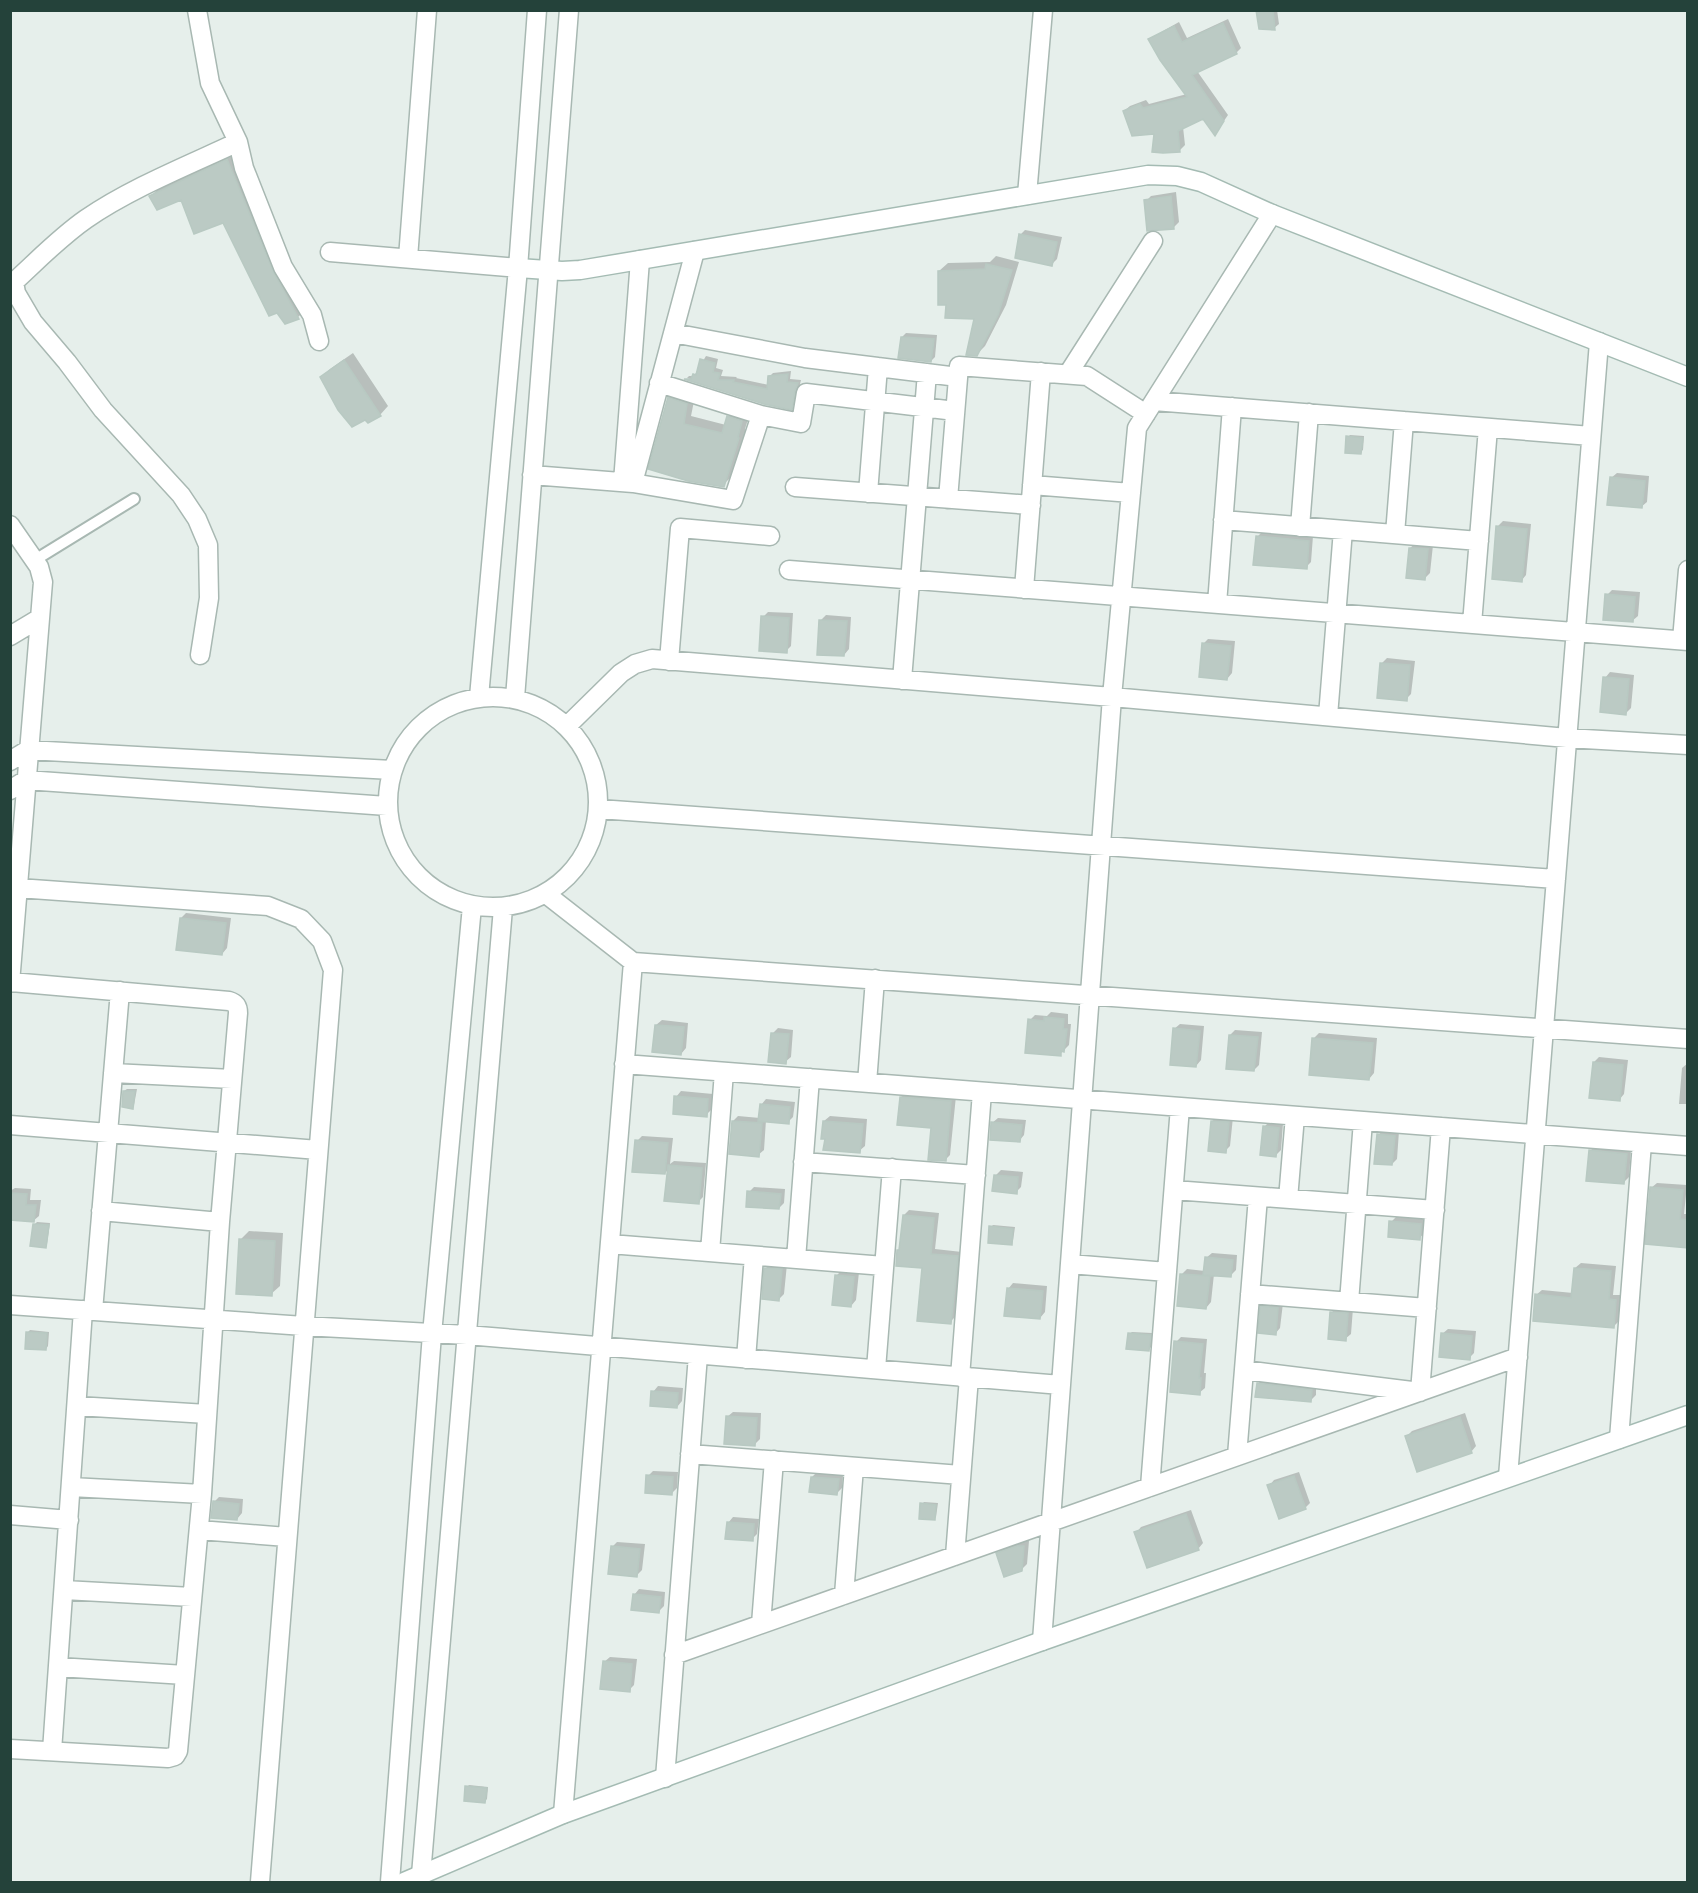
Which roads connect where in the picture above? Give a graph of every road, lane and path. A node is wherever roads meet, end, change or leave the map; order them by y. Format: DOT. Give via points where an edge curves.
graph roads {
  1 [pos="197,10"];
  2 [pos="427,10"];
  3 [pos="537,10"];
  4 [pos="569,10"];
  5 [pos="1043,10"];
  6 [pos="238,142"];
  7 [pos="1028,195"];
  8 [pos="1272,214"];
  9 [pos="1153,240"];
  10 [pos="694,251"];
  11 [pos="330,252"];
  12 [pos="408,258"];
  13 [pos="640,260"];
  14 [pos="518,268"];
  15 [pos="548,270"];
  16 [pos="673,333"];
  17 [pos="319,341"];
  18 [pos="1599,342"];
  19 [pos="878,367"];
  20 [pos="1041,372"];
  21 [pos="927,373"];
  22 [pos="1068,374"];
  23 [pos="958,377"];
  24 [pos="1688,377"];
  25 [pos="660,383"];
  26 [pos="876,402"];
  27 [pos="924,407"];
  28 [pos="1232,407"];
  29 [pos="1150,408"];
  30 [pos="955,411"];
  31 [pos="1309,413"];
  32 [pos="761,415"];
  33 [pos="1404,421"];
  34 [pos="1488,428"];
  35 [pos="1591,436"];
  36 [pos="532,475"];
  37 [pos="628,483"];
  38 [pos="1032,485"];
  39 [pos="795,487"];
  40 [pos="868,493"];
  41 [pos="1131,493"];
  42 [pos="917,496"];
  43 [pos="948,499"];
  44 [pos="134,500"];
  45 [pos="1031,506"];
  46 [pos="1223,520"];
  47 [pos="10,525"];
  48 [pos="1300,527"];
  49 [pos="1343,530"];
  50 [pos="1395,534"];
  51 [pos="770,536"];
  52 [pos="1479,541"];
  53 [pos="35,560"];
  54 [pos="789,570"];
  55 [pos="1688,570"];
  56 [pos="910,580"];
  57 [pos="1024,589"];
  58 [pos="1121,596"];
  59 [pos="1216,604"];
  60 [pos="1336,613"];
  61 [pos="40,618"];
  62 [pos="1472,624"];
  63 [pos="1576,632"];
  64 [pos="10,636"];
  65 [pos="1685,640"];
  66 [pos="200,655"];
  67 [pos="669,661"];
  68 [pos="902,680"];
  69 [pos="479,697"];
  70 [pos="1112,697"];
  71 [pos="515,698"];
  72 [pos="1328,717"];
  73 [pos="567,726"];
  74 [pos="1567,738"];
  75 [pos="1688,745"];
  76 [pos="28,750"];
  77 [pos="10,761"];
  78 [pos="392,770"];
  79 [pos="26,780"];
  80 [pos="10,790"];
  81 [pos="387,806"];
  82 [pos="599,809"];
  83 [pos="1101,846"];
  84 [pos="1556,879"];
  85 [pos="18,888"];
  86 [pos="546,894"];
  87 [pos="472,906"];
  88 [pos="503,908"];
  89 [pos="633,962"];
  90 [pos="875,979"];
  91 [pos="10,982"];
  92 [pos="120,991"];
  93 [pos="1090,995"];
  94 [pos="1544,1029"];
  95 [pos="1688,1039"];
  96 [pos="624,1064"];
  97 [pos="724,1072"];
  98 [pos="113,1073"];
  99 [pos="232,1078"];
  100 [pos="810,1078"];
  101 [pos="867,1083"];
  102 [pos="982,1092"];
  103 [pos="1082,1099"];
  104 [pos="1180,1107"];
  105 [pos="1294,1116"];
  106 [pos="1363,1121"];
  107 [pos="10,1125"];
  108 [pos="1441,1127"];
  109 [pos="108,1133"];
  110 [pos="1536,1135"];
  111 [pos="227,1141"];
  112 [pos="1642,1143"];
  113 [pos="1688,1146"];
  114 [pos="318,1150"];
  115 [pos="803,1162"];
  116 [pos="892,1168"];
  117 [pos="976,1175"];
  118 [pos="1174,1190"];
  119 [pos="1258,1197"];
  120 [pos="1288,1199"];
  121 [pos="1356,1204"];
  122 [pos="1435,1210"];
  123 [pos="101,1211"];
  124 [pos="220,1222"];
  125 [pos="610,1244"];
  126 [pos="710,1252"];
  127 [pos="754,1256"];
  128 [pos="796,1259"];
  129 [pos="1070,1264"];
  130 [pos="884,1266"];
  131 [pos="1167,1272"];
  132 [pos="1250,1294"];
  133 [pos="1349,1302"];
  134 [pos="10,1305"];
  135 [pos="1427,1308"];
  136 [pos="88,1310"];
  137 [pos="213,1320"];
  138 [pos="304,1326"];
  139 [pos="432,1334"];
  140 [pos="467,1335"];
  141 [pos="602,1346"];
  142 [pos="698,1355"];
  143 [pos="1518,1357"];
  144 [pos="746,1359"];
  145 [pos="876,1370"];
  146 [pos="1244,1370"];
  147 [pos="964,1377"];
  148 [pos="1061,1385"];
  149 [pos="1420,1392"];
  150 [pos="77,1406"];
  151 [pos="207,1414"];
  152 [pos="1688,1415"];
  153 [pos="1619,1439"];
  154 [pos="690,1454"];
  155 [pos="1237,1456"];
  156 [pos="774,1461"];
  157 [pos="854,1467"];
  158 [pos="961,1475"];
  159 [pos="1508,1477"];
  160 [pos="71,1487"];
  161 [pos="1150,1487"];
  162 [pos="202,1494"];
  163 [pos="10,1515"];
  164 [pos="69,1520"];
  165 [pos="1051,1522"];
  166 [pos="199,1530"];
  167 [pos="287,1537"];
  168 [pos="954,1556"];
  169 [pos="63,1590"];
  170 [pos="844,1595"];
  171 [pos="192,1597"];
  172 [pos="761,1624"];
  173 [pos="1042,1641"];
  174 [pos="674,1655"];
  175 [pos="58,1667"];
  176 [pos="185,1675"];
  177 [pos="10,1749"];
  178 [pos="52,1751"];
  179 [pos="665,1778"];
  180 [pos="563,1815"];
  181 [pos="422,1875"];
  182 [pos="260,1882"];
  183 [pos="390,1882"];
  184 [pos="404,1882"];
  1 -- 6 [label="street" via="210,83"];
  2 -- 12 [label="street"];
  3 -- 14 [label="street"];
  4 -- 15 [label="street"];
  5 -- 7 [label="street"];
  6 -- 17 [label="street" via="244,168 283,267 312,315"];
  6 -- 66 [label="street" via="87,218 14,282 33,322 103,410 181,495 197,519 208,545 209,598"];
  7 -- 8 [label="street" via="1148,175 1177,176 1201,182"];
  7 -- 10 [label="street"];
  8 -- 18 [label="street"];
  8 -- 29 [label="street"];
  9 -- 22 [label="street"];
  10 -- 13 [label="street"];
  10 -- 16 [label="street"];
  11 -- 12 [label="street"];
  12 -- 14 [label="street"];
  13 -- 15 [label="street" via="580,270"];
  13 -- 37 [label="street"];
  14 -- 15 [label="street"];
  14 -- 69 [label="street"];
  15 -- 36 [label="street"];
  16 -- 19 [label="street" via="805,358"];
  16 -- 25 [label="street"];
  18 -- 24 [label="street"];
  18 -- 35 [label="street"];
  19 -- 21 [label="street"];
  19 -- 26 [label="street"];
  20 -- 22 [label="street"];
  20 -- 23 [label="street" via="959,366"];
  20 -- 38 [label="street"];
  21 -- 23 [label="street"];
  21 -- 27 [label="street"];
  22 -- 29 [label="street" via="1087,376"];
  23 -- 30 [label="street"];
  25 -- 32 [label="street"];
  25 -- 37 [label="street"];
  26 -- 27 [label="street"];
  26 -- 32 [label="street" via="806,393 801,423"];
  26 -- 40 [label="street"];
  27 -- 30 [label="street"];
  27 -- 42 [label="street"];
  28 -- 29 [label="street"];
  28 -- 31 [label="street"];
  28 -- 46 [label="street"];
  29 -- 41 [label="street" via="1137,428"];
  30 -- 43 [label="street"];
  31 -- 33 [label="street"];
  31 -- 48 [label="street"];
  32 -- 37 [label="street" via="733,500"];
  33 -- 34 [label="street"];
  33 -- 50 [label="street"];
  34 -- 35 [label="street"];
  34 -- 52 [label="street"];
  35 -- 63 [label="street"];
  36 -- 37 [label="street"];
  36 -- 71 [label="street"];
  38 -- 41 [label="street"];
  38 -- 45 [label="street"];
  39 -- 40 [label="street"];
  40 -- 42 [label="street"];
  41 -- 58 [label="street"];
  42 -- 43 [label="street"];
  42 -- 56 [label="street"];
  43 -- 45 [label="street"];
  44 -- 53 [label="lane"];
  45 -- 57 [label="street"];
  46 -- 48 [label="street"];
  46 -- 59 [label="street"];
  47 -- 53 [label="street"];
  48 -- 49 [label="street"];
  49 -- 50 [label="street"];
  49 -- 60 [label="street"];
  50 -- 52 [label="street"];
  51 -- 67 [label="street" via="680,528"];
  52 -- 62 [label="street"];
  53 -- 61 [label="street" via="43,582"];
  54 -- 56 [label="street"];
  55 -- 65 [label="street"];
  56 -- 57 [label="street"];
  56 -- 68 [label="street"];
  57 -- 58 [label="street"];
  58 -- 59 [label="street"];
  58 -- 70 [label="street"];
  59 -- 60 [label="street"];
  60 -- 62 [label="street"];
  60 -- 72 [label="street"];
  61 -- 64 [label="street"];
  61 -- 76 [label="street"];
  62 -- 63 [label="street"];
  63 -- 65 [label="street"];
  63 -- 74 [label="street"];
  67 -- 68 [label="street"];
  67 -- 73 [label="street" via="652,659 635,664"];
  68 -- 70 [label="street"];
  69 -- 71 [label="street"];
  69 -- 78 [label="street" via="450,705 425,721 405,743"];
  70 -- 72 [label="street"];
  70 -- 83 [label="street"];
  71 -- 73 [label="street" via="539,706"];
  72 -- 74 [label="street"];
  73 -- 82 [label="street" via="582,744 596,775"];
  74 -- 75 [label="street"];
  74 -- 84 [label="street"];
  76 -- 77 [label="street"];
  76 -- 78 [label="street"];
  76 -- 79 [label="street"];
  78 -- 81 [label="street"];
  79 -- 80 [label="street"];
  79 -- 81 [label="street"];
  79 -- 85 [label="street"];
  81 -- 87 [label="street" via="394,841 412,871 439,893"];
  82 -- 83 [label="street"];
  82 -- 86 [label="street" via="591,843 572,872"];
  83 -- 84 [label="street"];
  83 -- 93 [label="street"];
  84 -- 94 [label="street"];
  85 -- 91 [label="street"];
  85 -- 114 [label="street" via="268,906 301,919 322,941 333,970"];
  86 -- 88 [label="street"];
  86 -- 89 [label="street"];
  87 -- 88 [label="street"];
  87 -- 139 [label="street"];
  88 -- 140 [label="street"];
  89 -- 90 [label="street"];
  89 -- 96 [label="street"];
  90 -- 93 [label="street"];
  90 -- 101 [label="street"];
  91 -- 92 [label="street"];
  92 -- 98 [label="street"];
  92 -- 99 [label="street" via="234,1003 238,1013"];
  93 -- 94 [label="street"];
  93 -- 103 [label="street"];
  94 -- 95 [label="street"];
  94 -- 110 [label="street"];
  96 -- 97 [label="street"];
  96 -- 125 [label="street"];
  97 -- 100 [label="street"];
  97 -- 126 [label="street"];
  98 -- 99 [label="street"];
  98 -- 109 [label="street"];
  99 -- 111 [label="street"];
  100 -- 101 [label="street"];
  100 -- 115 [label="street"];
  101 -- 102 [label="street"];
  102 -- 103 [label="street"];
  102 -- 117 [label="street"];
  103 -- 104 [label="street"];
  103 -- 129 [label="street"];
  104 -- 105 [label="street"];
  104 -- 118 [label="street"];
  105 -- 106 [label="street"];
  105 -- 120 [label="street"];
  106 -- 108 [label="street"];
  106 -- 121 [label="street"];
  107 -- 109 [label="street"];
  108 -- 110 [label="street"];
  108 -- 122 [label="street"];
  109 -- 111 [label="street"];
  109 -- 123 [label="street"];
  110 -- 112 [label="street"];
  110 -- 143 [label="street"];
  111 -- 114 [label="street"];
  111 -- 124 [label="street"];
  112 -- 113 [label="street"];
  112 -- 153 [label="street"];
  114 -- 138 [label="street"];
  115 -- 116 [label="street"];
  115 -- 128 [label="street"];
  116 -- 117 [label="street"];
  116 -- 130 [label="street"];
  117 -- 147 [label="street"];
  118 -- 119 [label="street"];
  118 -- 131 [label="street"];
  119 -- 120 [label="street"];
  119 -- 132 [label="street"];
  120 -- 121 [label="street"];
  121 -- 122 [label="street"];
  121 -- 133 [label="street"];
  122 -- 135 [label="street"];
  123 -- 124 [label="street"];
  123 -- 136 [label="street"];
  124 -- 137 [label="street"];
  125 -- 126 [label="street"];
  125 -- 141 [label="street"];
  126 -- 127 [label="street"];
  127 -- 128 [label="street"];
  127 -- 144 [label="street"];
  128 -- 130 [label="street"];
  129 -- 131 [label="street"];
  129 -- 148 [label="street"];
  130 -- 145 [label="street"];
  131 -- 161 [label="street"];
  132 -- 133 [label="street"];
  132 -- 146 [label="street"];
  133 -- 135 [label="street"];
  134 -- 136 [label="street"];
  135 -- 149 [label="street"];
  136 -- 137 [label="street"];
  136 -- 150 [label="street"];
  137 -- 138 [label="street"];
  137 -- 151 [label="street"];
  138 -- 139 [label="street"];
  138 -- 167 [label="street"];
  139 -- 140 [label="street"];
  139 -- 183 [label="street"];
  140 -- 141 [label="street"];
  140 -- 181 [label="street"];
  141 -- 142 [label="street"];
  141 -- 180 [label="street"];
  142 -- 144 [label="street"];
  142 -- 154 [label="street"];
  143 -- 149 [label="street"];
  143 -- 159 [label="street"];
  144 -- 145 [label="street"];
  145 -- 147 [label="street"];
  146 -- 149 [label="street"];
  146 -- 155 [label="street"];
  147 -- 148 [label="street"];
  147 -- 158 [label="street"];
  148 -- 165 [label="street"];
  149 -- 155 [label="street"];
  150 -- 151 [label="street"];
  150 -- 160 [label="street"];
  151 -- 162 [label="street"];
  152 -- 153 [label="street"];
  153 -- 159 [label="street"];
  154 -- 156 [label="street"];
  154 -- 174 [label="street"];
  155 -- 161 [label="street"];
  156 -- 157 [label="street"];
  156 -- 172 [label="street"];
  157 -- 158 [label="street"];
  157 -- 170 [label="street"];
  158 -- 168 [label="street"];
  159 -- 173 [label="street"];
  160 -- 162 [label="street"];
  160 -- 164 [label="street"];
  161 -- 165 [label="street"];
  162 -- 166 [label="street"];
  163 -- 164 [label="street"];
  164 -- 169 [label="street"];
  165 -- 168 [label="street"];
  165 -- 173 [label="street"];
  166 -- 167 [label="street"];
  166 -- 171 [label="street"];
  167 -- 182 [label="street"];
  168 -- 170 [label="street"];
  169 -- 171 [label="street"];
  169 -- 175 [label="street"];
  170 -- 172 [label="street"];
  171 -- 176 [label="street"];
  172 -- 174 [label="street"];
  173 -- 179 [label="street"];
  174 -- 179 [label="street"];
  175 -- 176 [label="street"];
  175 -- 178 [label="street"];
  176 -- 178 [label="street" via="175,1756"];
  177 -- 178 [label="street"];
  179 -- 180 [label="street"];
  180 -- 181 [label="street"];
  181 -- 184 [label="street"];
}
